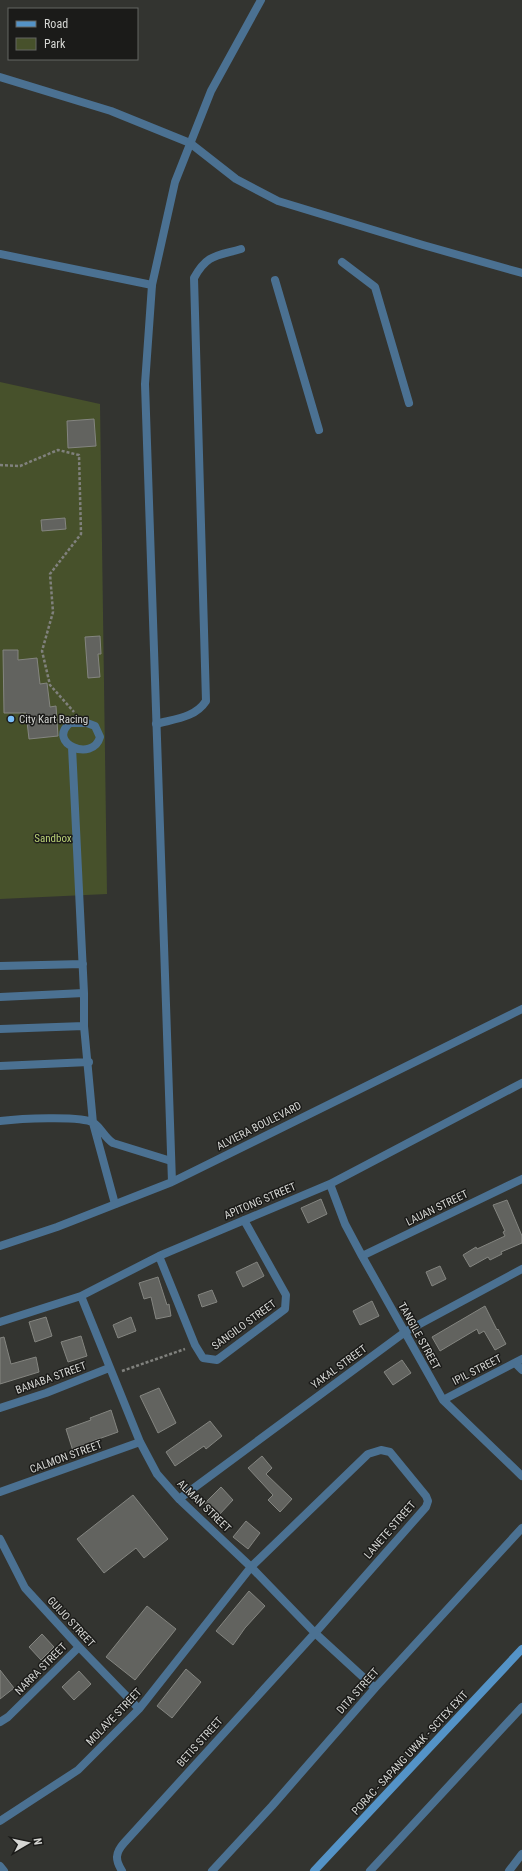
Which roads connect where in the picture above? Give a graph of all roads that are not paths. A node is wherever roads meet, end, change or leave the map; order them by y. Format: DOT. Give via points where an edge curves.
graph roads {
  1 [pos="261,0"];
  2 [pos="0,77"];
  3 [pos="190,143"];
  4 [pos="241,249"];
  5 [pos="0,254"];
  6 [pos="342,262"];
  7 [pos="522,273"];
  8 [pos="276,280"];
  9 [pos="152,285"];
  10 [pos="409,403"];
  11 [pos="319,430"];
  12 [pos="156,724"];
  13 [pos="72,747"];
  14 [pos="83,964"];
  15 [pos="0,966"];
  16 [pos="84,993"];
  17 [pos="0,996"];
  18 [pos="522,1009"];
  19 [pos="84,1026"];
  20 [pos="0,1029"];
  21 [pos="89,1062"];
  22 [pos="0,1066"];
  23 [pos="522,1083"];
  24 [pos="0,1121"];
  25 [pos="93,1122"];
  26 [pos="171,1161"];
  27 [pos="522,1179"];
  28 [pos="172,1182"];
  29 [pos="330,1184"];
  30 [pos="115,1204"];
  31 [pos="244,1220"];
  32 [pos="0,1246"];
  33 [pos="159,1256"];
  34 [pos="362,1256"];
  35 [pos="522,1269"];
  36 [pos="81,1296"];
  37 [pos="0,1322"];
  38 [pos="405,1332"];
  39 [pos="518,1361"];
  40 [pos="109,1368"];
  41 [pos="522,1370"];
  42 [pos="443,1400"];
  43 [pos="0,1408"];
  44 [pos="140,1442"];
  45 [pos="522,1476"];
  46 [pos="0,1492"];
  47 [pos="179,1499"];
  48 [pos="522,1528"];
  49 [pos="0,1540"];
  50 [pos="251,1567"];
  51 [pos="315,1633"];
  52 [pos="79,1647"];
  53 [pos="522,1649"];
  54 [pos="375,1688"];
  55 [pos="522,1707"];
  56 [pos="140,1709"];
  57 [pos="0,1722"];
  58 [pos="0,1821"];
  59 [pos="522,1854"];
  60 [pos="0,1866"];
  61 [pos="4,1871"];
  62 [pos="122,1871"];
  63 [pos="212,1871"];
  64 [pos="314,1871"];
  65 [pos="370,1871"];
  66 [pos="509,1871"];
  1 -- 3 [label="street" via="211,91"];
  2 -- 3 [label="street" via="111,111"];
  3 -- 7 [label="street" via="236,179 278,201"];
  3 -- 9 [label="street" via="175,182"];
  4 -- 12 [label="street" via="212,257 201,264 194,278 206,701 201,710 193,714"];
  5 -- 9 [label="street"];
  6 -- 10 [label="street" via="375,288"];
  8 -- 11 [label="street"];
  9 -- 12 [label="street" via="145,384"];
  12 -- 26 [label="street"];
  13 -- 13 [label="street" via="65,742 64,734 70,723 95,726 99,733 96,745 89,749"];
  13 -- 14 [label="street"];
  14 -- 15 [label="street"];
  14 -- 16 [label="street"];
  16 -- 17 [label="street"];
  16 -- 19 [label="street"];
  18 -- 28 [label="street, ALVIERA BOULEVARD"];
  19 -- 20 [label="street"];
  19 -- 21 [label="street"];
  21 -- 22 [label="street"];
  21 -- 25 [label="street"];
  23 -- 29 [label="street, APITONG STREET"];
  24 -- 25 [label="street" via="69,1118"];
  25 -- 26 [label="street" via="113,1143"];
  25 -- 30 [label="street"];
  26 -- 28 [label="street"];
  27 -- 34 [label="street, LAUAN STREET"];
  28 -- 30 [label="street, ALVIERA BOULEVARD"];
  29 -- 31 [label="street, APITONG STREET"];
  29 -- 34 [label="street, TANGILE STREET" via="345,1224"];
  30 -- 32 [label="street, ALVIERA BOULEVARD"];
  31 -- 33 [label="street, APITONG STREET"];
  31 -- 33 [label="street, SANGILO STREET" via="286,1295 285,1309 217,1360 203,1358 195,1345"];
  33 -- 36 [label="street, APITONG STREET"];
  34 -- 38 [label="street, TANGILE STREET"];
  35 -- 38 [label="street, YAKAL STREET"];
  36 -- 37 [label="street, APITONG STREET"];
  36 -- 40 [label="street, ALMAN STREET"];
  38 -- 42 [label="street, TANGILE STREET"];
  38 -- 47 [label="street, YAKAL STREET"];
  39 -- 41 [label="street"];
  39 -- 42 [label="street, IPIL STREET"];
  40 -- 43 [label="street, BANABA STREET"];
  40 -- 44 [label="street, ALMAN STREET"];
  42 -- 45 [label="street, TANGILE STREET"];
  44 -- 46 [label="street, CALMON STREET"];
  44 -- 47 [label="street, ALMAN STREET" via="157,1474"];
  47 -- 50 [label="street, ALMAN STREET"];
  48 -- 54 [label="street, DITA STREET"];
  49 -- 52 [label="street, GUIJO STREET" via="25,1588"];
  50 -- 51 [label="street, ALMAN STREET"];
  50 -- 51 [label="street, LANETE STREET" via="368,1454 381,1450 390,1452 426,1496 426,1507"];
  50 -- 56 [label="street, MOLAVE STREET"];
  51 -- 54 [label="street, ALMAN STREET"];
  51 -- 62 [label="street, BETIS STREET" via="117,1850 116,1860"];
  52 -- 56 [label="street, GUIJO STREET"];
  52 -- 57 [label="street, NARRA STREET"];
  53 -- 64 [label="main road, PORAC - SAPANG UWAK - SCTEX EXIT"];
  54 -- 63 [label="street, DITA STREET"];
  55 -- 65 [label="street"];
  56 -- 58 [label="street, MOLAVE STREET" via="78,1770"];
  59 -- 66 [label="street"];
  60 -- 61 [label="street"];
}
